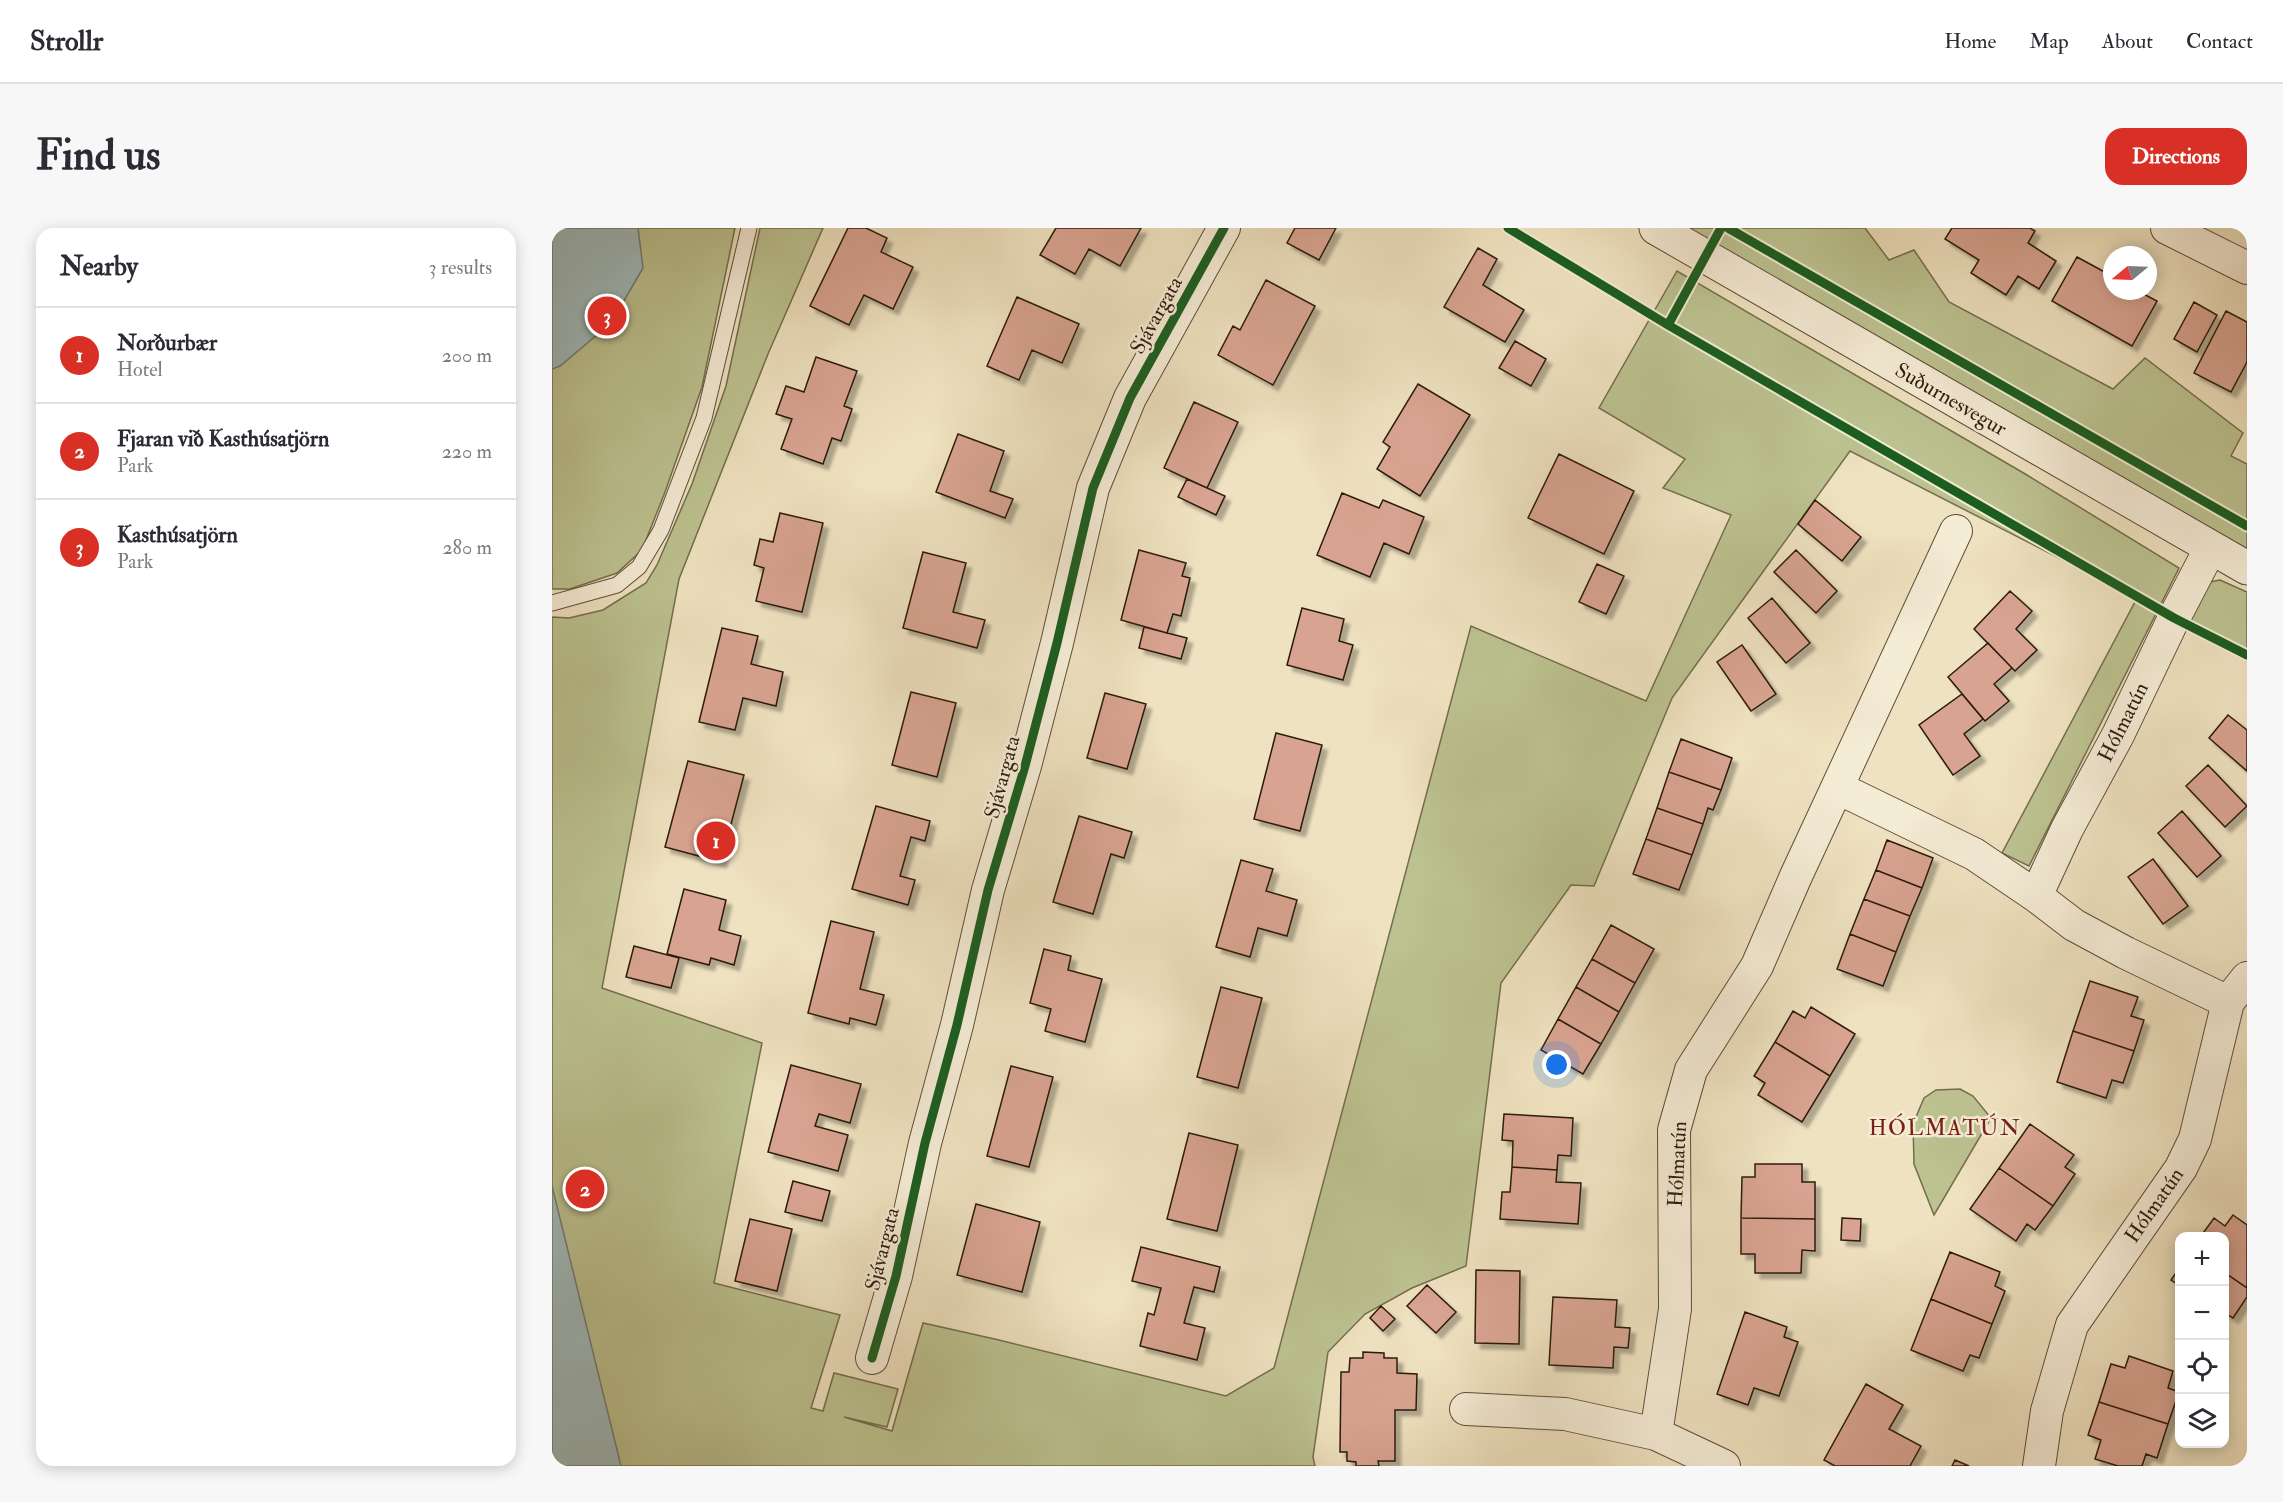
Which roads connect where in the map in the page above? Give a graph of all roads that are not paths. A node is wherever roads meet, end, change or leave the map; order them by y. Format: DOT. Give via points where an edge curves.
graph roads {
  1 [pos="749,228"];
  2 [pos="1224,228"];
  3 [pos="1656,228"];
  4 [pos="2167,228"];
  5 [pos="2247,268"];
  6 [pos="1956,531"];
  7 [pos="2210,549"];
  8 [pos="2247,568"];
  9 [pos="552,603"];
  10 [pos="1838,788"];
  11 [pos="2036,896"];
  12 [pos="2247,978"];
  13 [pos="2228,1002"];
  14 [pos="872,1358"];
  15 [pos="1466,1410"];
  16 [pos="1656,1434"];
  17 [pos="1724,1466"];
  18 [pos="2038,1466"];
  1 -- 9 [label="lane" via="704,418 661,530 639,567 617,585"];
  2 -- 14 [label="street, Sjávargata" via="1130,398 1094,488 1057,643 988,890 896,1276"];
  3 -- 7 [label="street, Suðurnesvegur"];
  4 -- 5 [label="street"];
  6 -- 10 [label="street, Hólmatún"];
  7 -- 8 [label="street, Suðurnesvegur"];
  7 -- 11 [label="street, Hólmatún"];
  10 -- 11 [label="street" via="1974,854"];
  10 -- 16 [label="street, Hólmatún" via="1757,966 1691,1070 1674,1130 1675,1309"];
  11 -- 13 [label="street" via="2074,925"];
  12 -- 13 [label="street, Hólmatún"];
  13 -- 18 [label="street, Hólmatún" via="2195,1139 2181,1168 2072,1325 2047,1411"];
  15 -- 16 [label="street" via="1565,1414"];
  16 -- 17 [label="street"];
}
